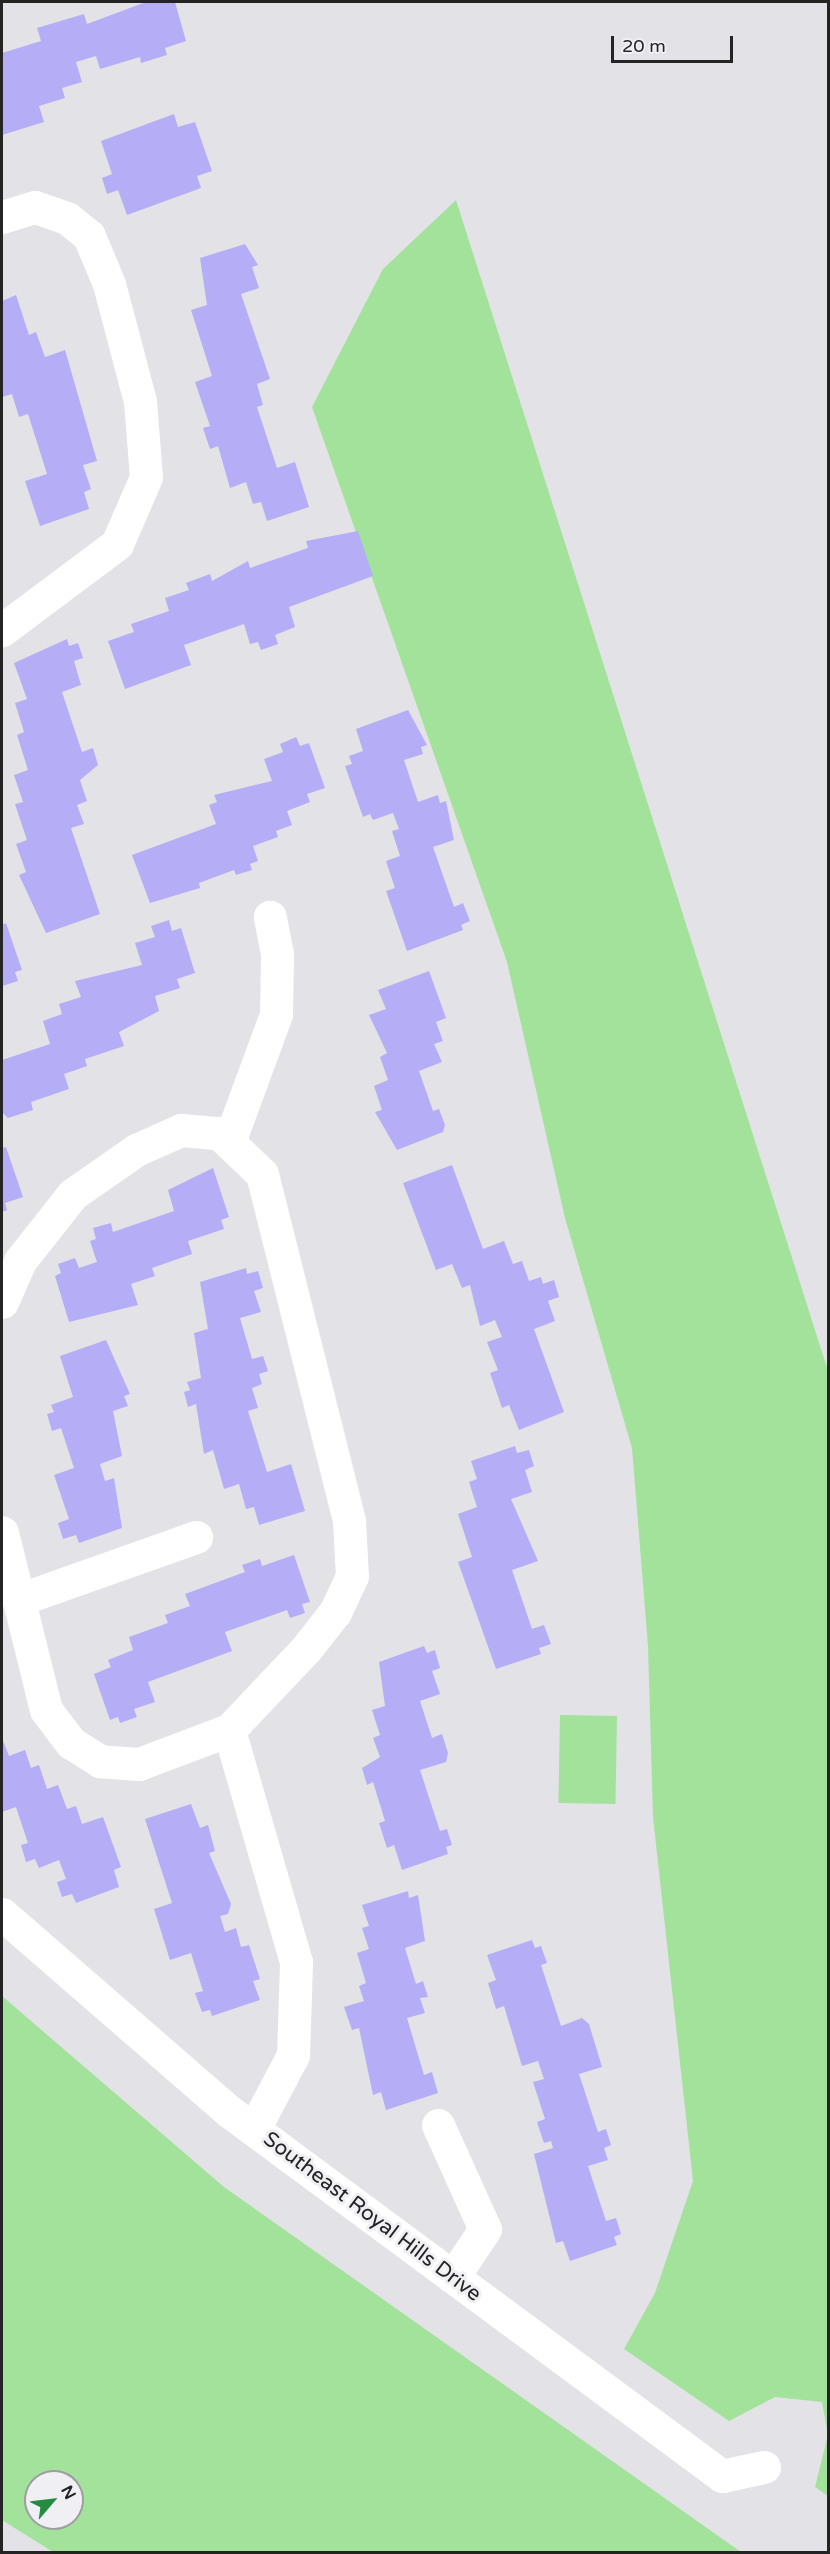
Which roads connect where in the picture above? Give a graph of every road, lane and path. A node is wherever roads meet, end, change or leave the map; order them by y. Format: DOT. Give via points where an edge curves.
graph roads {
  1 [pos="2,217"];
  2 [pos="2,630"];
  3 [pos="270,917"];
  4 [pos="229,1142"];
  5 [pos="2,1302"];
  6 [pos="2,1533"];
  7 [pos="196,1537"];
  8 [pos="18,1600"];
  9 [pos="230,1730"];
  10 [pos="2,1914"];
  11 [pos="438,2125"];
  12 [pos="254,2129"];
  13 [pos="453,2277"];
  14 [pos="764,2467"];
  1 -- 2 [label="street" via="35,207 67,218 89,236 109,284 140,401 146,477 117,544"];
  3 -- 4 [label="street" via="277,954 276,1014"];
  4 -- 5 [label="street" via="219,1133 181,1130 136,1150 73,1194 20,1261"];
  4 -- 9 [label="street" via="262,1174 349,1521 352,1576 335,1612 306,1649"];
  6 -- 8 [label="street"];
  7 -- 8 [label="street"];
  8 -- 9 [label="street" via="46,1710 71,1743 100,1761 140,1764"];
  9 -- 12 [label="street" via="296,1962 293,2055"];
  10 -- 12 [label="street, Southeast Royal Hills Drive"];
  11 -- 13 [label="street" via="485,2229"];
  12 -- 13 [label="street, Southeast Royal Hills Drive"];
  13 -- 14 [label="street, Southeast Royal Hills Drive" via="722,2476"];
}
